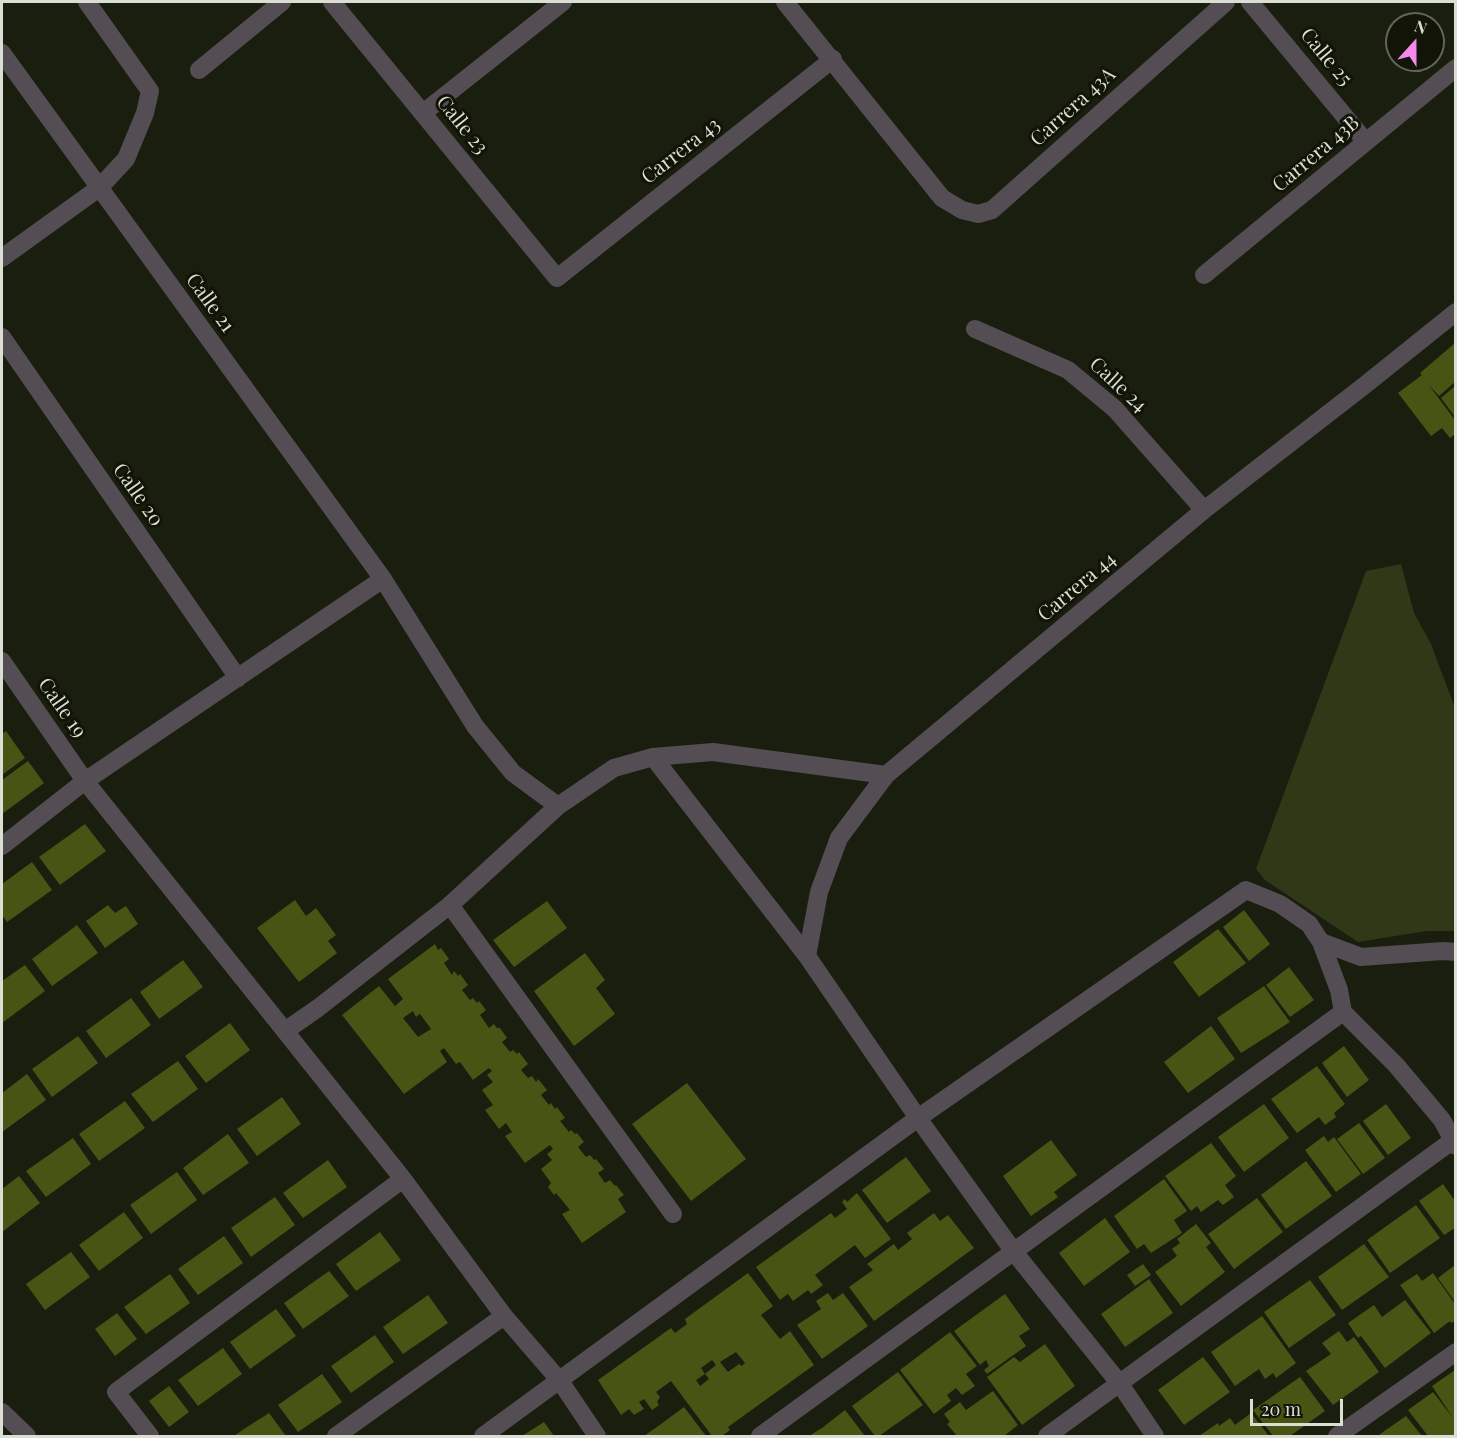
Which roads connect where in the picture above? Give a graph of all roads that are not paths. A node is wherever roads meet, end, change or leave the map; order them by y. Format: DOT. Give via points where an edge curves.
graph roads {
  1 [pos="87,2"];
  2 [pos="282,2"];
  3 [pos="332,2"];
  4 [pos="563,2"];
  5 [pos="785,2"];
  6 [pos="1226,2"];
  7 [pos="1250,2"];
  8 [pos="2,53"];
  9 [pos="832,59"];
  10 [pos="1455,68"];
  11 [pos="199,70"];
  12 [pos="423,113"];
  13 [pos="1366,142"];
  14 [pos="99,188"];
  15 [pos="2,258"];
  16 [pos="1204,275"];
  17 [pos="557,278"];
  18 [pos="1455,312"];
  19 [pos="975,328"];
  20 [pos="2,337"];
  21 [pos="1204,510"];
  22 [pos="383,579"];
  23 [pos="2,661"];
  24 [pos="238,678"];
  25 [pos="653,757"];
  26 [pos="886,775"];
  27 [pos="86,781"];
  28 [pos="558,806"];
  29 [pos="2,846"];
  30 [pos="450,905"];
  31 [pos="1321,942"];
  32 [pos="1455,952"];
  33 [pos="807,956"];
  34 [pos="1343,1012"];
  35 [pos="285,1031"];
  36 [pos="918,1118"];
  37 [pos="1454,1144"];
  38 [pos="403,1179"];
  39 [pos="673,1214"];
  40 [pos="1014,1252"];
  41 [pos="504,1316"];
  42 [pos="1455,1352"];
  43 [pos="560,1381"];
  44 [pos="1120,1384"];
  45 [pos="2,1413"];
  46 [pos="27,1437"];
  47 [pos="150,1437"];
  48 [pos="336,1437"];
  49 [pos="483,1437"];
  50 [pos="597,1437"];
  51 [pos="760,1437"];
  52 [pos="1047,1437"];
  53 [pos="1155,1437"];
  54 [pos="1337,1437"];
  1 -- 14 [label="street" via="150,91 126,159"];
  2 -- 11 [label="street"];
  3 -- 12 [label="street, Calle 23"];
  4 -- 12 [label="street"];
  5 -- 9 [label="street"];
  6 -- 9 [label="street, Carrera 43A" via="992,210 978,214 942,198"];
  7 -- 13 [label="street, Calle 25"];
  8 -- 14 [label="street, Calle 21"];
  9 -- 17 [label="street, Carrera 43"];
  10 -- 13 [label="street, Carrera 43B"];
  12 -- 17 [label="street, Calle 23"];
  13 -- 16 [label="street, Carrera 43B"];
  14 -- 15 [label="street"];
  14 -- 22 [label="street, Calle 21"];
  18 -- 21 [label="street, Carrera 44"];
  19 -- 21 [label="street, Calle 24" via="1068,370 1115,409"];
  20 -- 24 [label="street, Calle 20"];
  21 -- 26 [label="street, Carrera 44"];
  22 -- 24 [label="street"];
  22 -- 28 [label="street, Calle 21" via="475,726 513,773"];
  23 -- 27 [label="street, Calle 19"];
  24 -- 27 [label="street"];
  25 -- 26 [label="street" via="713,752"];
  25 -- 28 [label="street" via="614,768"];
  25 -- 33 [label="street"];
  26 -- 33 [label="street, Carrera 44" via="839,838 819,892"];
  27 -- 29 [label="street"];
  27 -- 35 [label="street, Calle 19"];
  28 -- 30 [label="street"];
  30 -- 35 [label="street"];
  30 -- 39 [label="street"];
  31 -- 32 [label="street" via="1361,957"];
  31 -- 34 [label="street"];
  31 -- 36 [label="street" via="1309,924 1280,904 1246,890"];
  33 -- 36 [label="street"];
  34 -- 37 [label="street" via="1396,1065 1442,1120"];
  34 -- 40 [label="street"];
  35 -- 38 [label="street, Calle 19"];
  36 -- 40 [label="street"];
  36 -- 43 [label="street"];
  37 -- 44 [label="street"];
  38 -- 41 [label="street, Calle 19"];
  38 -- 47 [label="street" via="116,1392"];
  40 -- 44 [label="street"];
  40 -- 51 [label="street"];
  41 -- 43 [label="street, Calle 19"];
  41 -- 48 [label="street"];
  42 -- 54 [label="street"];
  43 -- 49 [label="street"];
  43 -- 50 [label="street, Calle 19"];
  44 -- 52 [label="street"];
  44 -- 53 [label="street"];
  45 -- 46 [label="street"];
}
